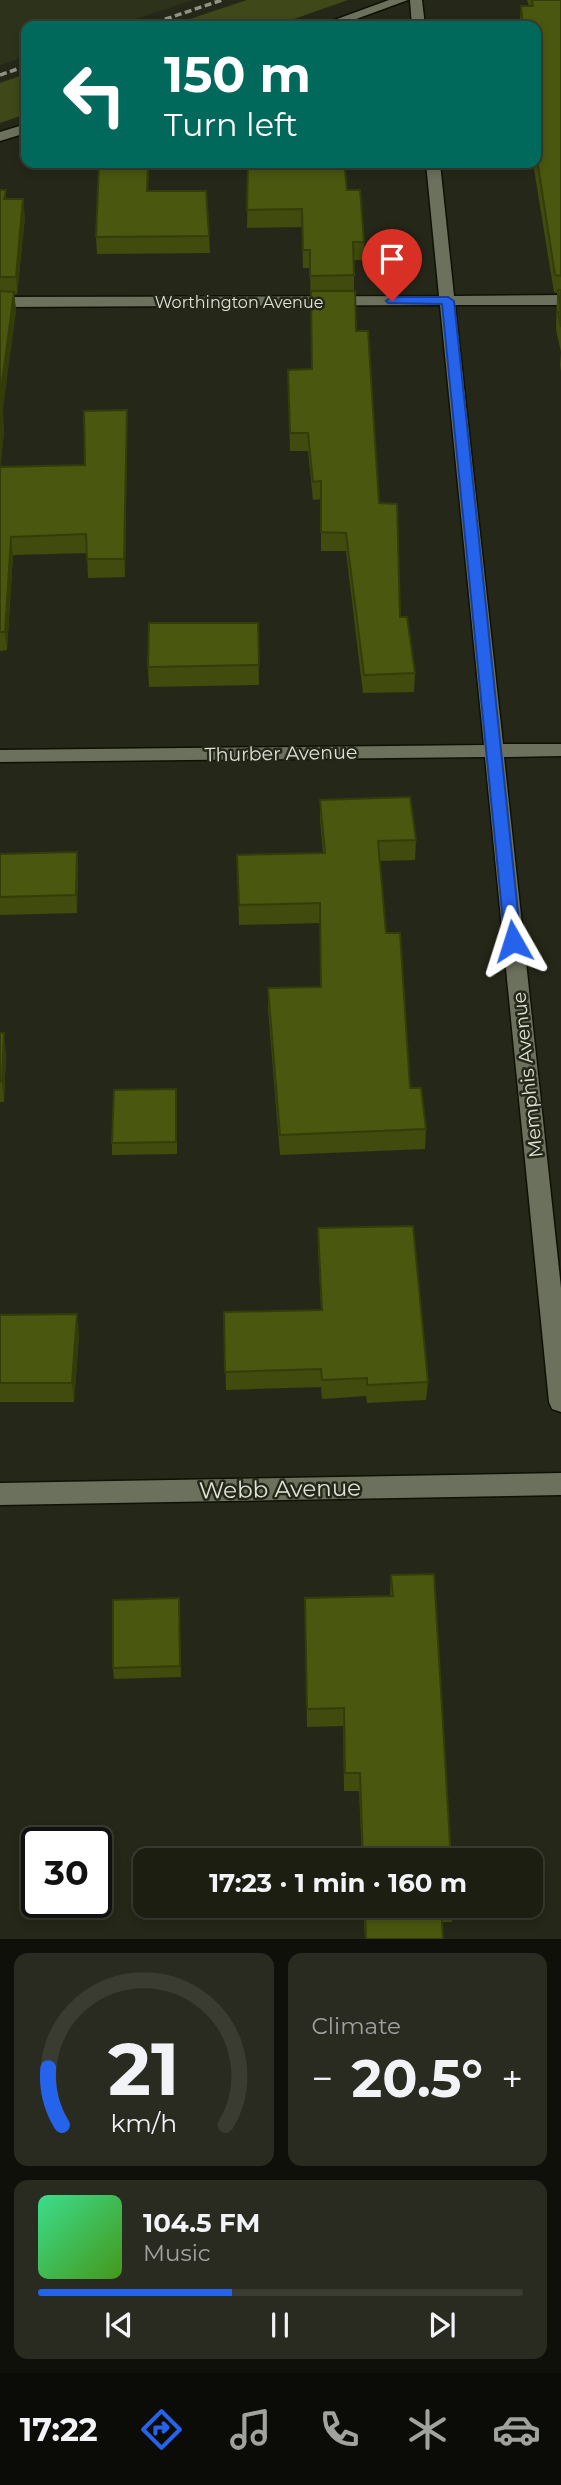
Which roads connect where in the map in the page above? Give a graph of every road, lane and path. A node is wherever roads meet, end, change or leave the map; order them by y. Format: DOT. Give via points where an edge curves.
graph roads {
  1 [pos="402,0"];
  2 [pos="416,0"];
  3 [pos="341,21"];
  4 [pos="418,21"];
  5 [pos="21,130"];
  6 [pos="0,137"];
  7 [pos="434,168"];
  8 [pos="561,300"];
  9 [pos="448,301"];
  10 [pos="0,302"];
  11 [pos="561,750"];
  12 [pos="494,751"];
  13 [pos="0,756"];
  14 [pos="561,1402"];
  15 [pos="561,1484"];
  16 [pos="0,1494"];
  1 -- 3 [label="street"];
  2 -- 4 [label="street"];
  5 -- 6 [label="street"];
  7 -- 9 [label="street, Memphis Avenue"];
  8 -- 9 [label="street, Worthington Avenue"];
  9 -- 10 [label="street, Worthington Avenue"];
  9 -- 12 [label="street, Memphis Avenue"];
  11 -- 12 [label="street, Thurber Avenue"];
  12 -- 13 [label="street, Thurber Avenue"];
  12 -- 14 [label="street, Memphis Avenue"];
  15 -- 16 [label="street, Webb Avenue"];
}
